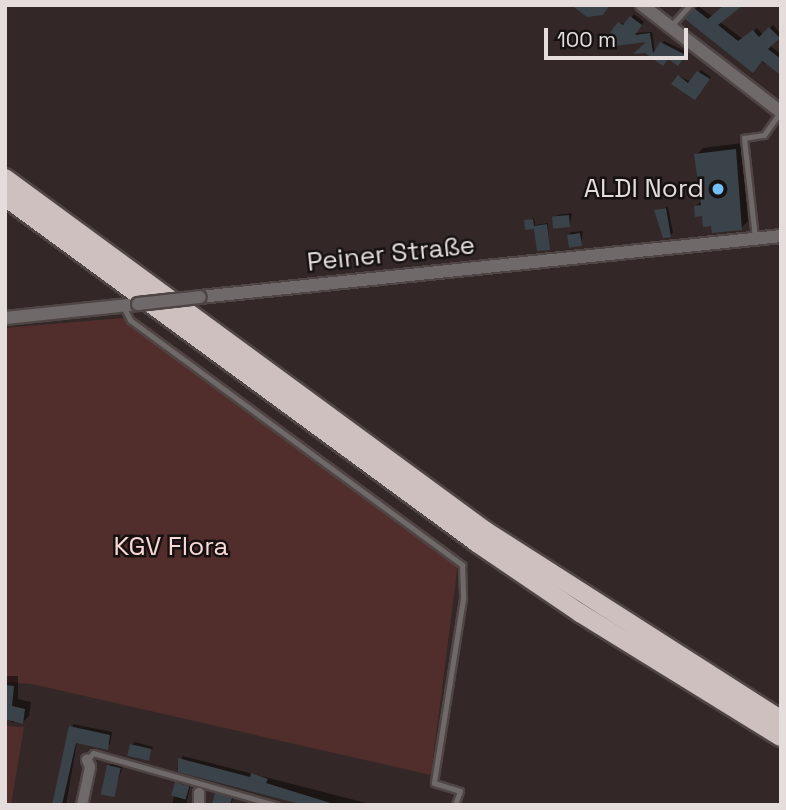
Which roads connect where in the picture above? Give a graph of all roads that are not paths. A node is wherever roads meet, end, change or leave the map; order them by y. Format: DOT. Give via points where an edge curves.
graph roads {
  1 [pos="642,5"];
  2 [pos="690,5"];
  3 [pos="670,27"];
  4 [pos="780,112"];
  5 [pos="5,178"];
  6 [pos="5,197"];
  7 [pos="781,236"];
  8 [pos="755,238"];
  9 [pos="123,306"];
  10 [pos="5,318"];
  11 [pos="781,720"];
  12 [pos="781,737"];
  13 [pos="87,760"];
  14 [pos="201,788"];
  15 [pos="82,805"];
  16 [pos="199,805"];
  17 [pos="276,805"];
  18 [pos="455,805"];
  1 -- 3 [label="street"];
  2 -- 3 [label="lane"];
  3 -- 4 [label="street"];
  4 -- 8 [label="lane" via="764,135 744,138"];
  5 -- 11 [label="highway" via="465,516 587,600"];
  6 -- 12 [label="highway" via="477,544"];
  7 -- 8 [label="street, Peiner Straße"];
  8 -- 9 [label="street, Peiner Straße, bridge"];
  9 -- 10 [label="street, Peiner Straße"];
  9 -- 18 [label="lane" via="130,320 463,565 463,599 434,783 460,791"];
  13 -- 14 [label="lane" via="93,752"];
  13 -- 15 [label="street" via="90,767"];
  14 -- 16 [label="street"];
  14 -- 17 [label="lane"];
}
